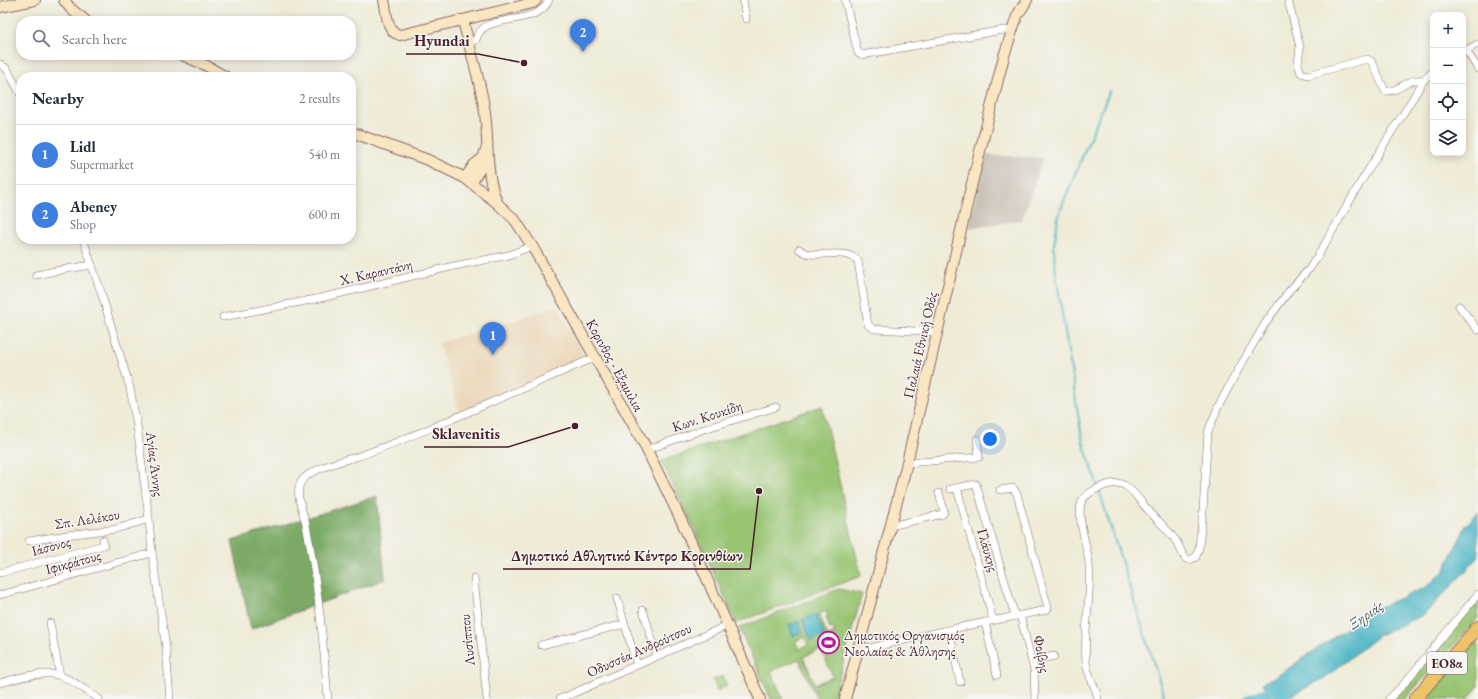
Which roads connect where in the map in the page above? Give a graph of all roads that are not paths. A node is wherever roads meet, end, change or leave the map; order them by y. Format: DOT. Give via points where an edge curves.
graph roads {
  1 [pos="34,0"];
  2 [pos="64,0"];
  3 [pos="384,0"];
  4 [pos="536,0"];
  5 [pos="549,0"];
  6 [pos="743,0"];
  7 [pos="845,0"];
  8 [pos="1027,0"];
  9 [pos="1288,0"];
  10 [pos="0,7"];
  11 [pos="80,16"];
  12 [pos="746,19"];
  13 [pos="463,20"];
  14 [pos="1011,31"];
  15 [pos="468,42"];
  16 [pos="1478,44"];
  17 [pos="1466,50"];
  18 [pos="1466,52"];
  19 [pos="194,60"];
  20 [pos="0,64"];
  21 [pos="1478,69"];
  22 [pos="217,72"];
  23 [pos="1430,74"];
  24 [pos="1424,80"];
  25 [pos="16,86"];
  26 [pos="356,134"];
  27 [pos="488,141"];
  28 [pos="468,180"];
  29 [pos="497,203"];
  30 [pos="85,244"];
  31 [pos="532,246"];
  32 [pos="799,249"];
  33 [pos="92,265"];
  34 [pos="36,275"];
  35 [pos="1459,306"];
  36 [pos="223,317"];
  37 [pos="1478,330"];
  38 [pos="937,332"];
  39 [pos="596,358"];
  40 [pos="776,407"];
  41 [pos="977,439"];
  42 [pos="646,450"];
  43 [pos="907,463"];
  44 [pos="954,488"];
  45 [pos="1000,490"];
  46 [pos="939,493"];
  47 [pos="149,519"];
  48 [pos="890,526"];
  49 [pos="103,540"];
  50 [pos="29,541"];
  51 [pos="152,553"];
  52 [pos="64,556"];
  53 [pos="0,573"];
  54 [pos="68,577"];
  55 [pos="474,578"];
  56 [pos="1478,594"];
  57 [pos="0,595"];
  58 [pos="617,598"];
  59 [pos="643,610"];
  60 [pos="1017,615"];
  61 [pos="993,620"];
  62 [pos="985,622"];
  63 [pos="50,623"];
  64 [pos="625,624"];
  65 [pos="728,625"];
  66 [pos="1478,627"];
  67 [pos="949,630"];
  68 [pos="541,645"];
  69 [pos="858,648"];
  70 [pos="657,656"];
  71 [pos="1054,656"];
  72 [pos="1032,661"];
  73 [pos="637,665"];
  74 [pos="997,675"];
  75 [pos="60,676"];
  76 [pos="960,682"];
  77 [pos="0,683"];
  78 [pos="99,699"];
  79 [pos="170,699"];
  80 [pos="328,699"];
  81 [pos="486,699"];
  82 [pos="560,699"];
  83 [pos="760,699"];
  84 [pos="845,699"];
  85 [pos="1035,699"];
  86 [pos="1098,699"];
  87 [pos="1389,699"];
  88 [pos="1415,699"];
  1 -- 10 [label="street"];
  2 -- 11 [label="street"];
  3 -- 13 [label="street" via="390,28 396,34"];
  4 -- 13 [label="street" via="533,4"];
  5 -- 15 [label="street" via="541,11 485,27 479,31 476,40"];
  6 -- 12 [label="street"];
  7 -- 14 [label="street" via="858,53 862,55 996,31"];
  8 -- 14 [label="street, Παλαιά Εθνική Οδός"];
  9 -- 24 [label="street" via="1300,47 1298,64 1301,73 1308,75 1367,59 1373,64 1385,91 1392,91 1416,78"];
  13 -- 15 [label="street"];
  14 -- 38 [label="street, Παλαιά Εθνική Οδός"];
  15 -- 27 [label="street" via="485,111"];
  16 -- 17 [label="street"];
  18 -- 21 [label="street"];
  19 -- 22 [label="street"];
  20 -- 25 [label="street" via="7,69"];
  23 -- 24 [label="street"];
  24 -- 86 [label="street" via="1310,268 1266,322 1218,407 1208,432 1203,510 1196,557 1186,559 1174,537 1125,485 1119,483 1104,486 1092,491 1082,500 1080,510 1090,577 1086,661"];
  26 -- 28 [label="street, Κορινθος - Εξαμιλια" via="428,160"];
  27 -- 28 [label="street" via="483,158 474,165"];
  27 -- 29 [label="street" via="490,184"];
  28 -- 29 [label="street, Κορινθος - Εξαμιλια"];
  29 -- 31 [label="street, Κορινθος - Εξαμιλια" via="514,220"];
  30 -- 33 [label="street, Αγίας Άννης"];
  31 -- 36 [label="street, Χ. Καραντάνη" via="509,255 322,298"];
  31 -- 39 [label="street, Κορινθος - Εξαμιλια"];
  32 -- 38 [label="street" via="813,255 850,255 858,261 870,327"];
  33 -- 34 [label="street"];
  33 -- 47 [label="street, Αγίας Άννης" via="130,388 138,426"];
  35 -- 37 [label="street"];
  38 -- 43 [label="street, Παλαιά Εθνική Οδός"];
  39 -- 42 [label="street, Κορινθος - Εξαμιλια"];
  39 -- 80 [label="street" via="451,420 303,478 299,494 319,604"];
  40 -- 42 [label="street, Κων. Κουκίδη"];
  41 -- 43 [label="street" via="979,457"];
  42 -- 65 [label="street, Κορινθος - Εξαμιλια" via="682,522"];
  43 -- 48 [label="street, Παλαιά Εθνική Οδός"];
  44 -- 60 [label="street, Φοίβης" via="976,484"];
  44 -- 61 [label="street, Γλάυκης"];
  45 -- 60 [label="street" via="1013,488 1017,494 1048,608"];
  46 -- 48 [label="street" via="943,514"];
  47 -- 50 [label="street, Σπ. Λελέκου" via="116,529"];
  47 -- 51 [label="street, Αγίας Άννης"];
  48 -- 69 [label="street, Παλαιά Εθνική Οδός"];
  49 -- 52 [label="street, Ιάσονος" via="104,545"];
  51 -- 54 [label="street, Ιφικράτους"];
  51 -- 79 [label="street, Αγίας Άννης" via="166,648"];
  52 -- 53 [label="street, Ιάσονος"];
  52 -- 54 [label="street"];
  54 -- 57 [label="street, Ιφικράτους"];
  55 -- 81 [label="street, Λυσίππου"];
  56 -- 87 [label="street"];
  58 -- 64 [label="street"];
  59 -- 70 [label="street"];
  60 -- 61 [label="street"];
  60 -- 72 [label="street, Φοίβης"];
  61 -- 62 [label="street"];
  62 -- 67 [label="street"];
  62 -- 74 [label="street"];
  63 -- 75 [label="street"];
  64 -- 68 [label="street"];
  64 -- 73 [label="street"];
  65 -- 70 [label="street, Οδυσσέα Ανδρούτσου"];
  65 -- 83 [label="street, Κορινθος - Εξαμιλια"];
  66 -- 88 [label="highway, ΕΟ8α"];
  67 -- 69 [label="street" via="874,647"];
  67 -- 76 [label="street"];
  69 -- 84 [label="street, Παλαιά Εθνική Οδός"];
  70 -- 73 [label="street, Οδυσσέα Ανδρούτσου"];
  71 -- 72 [label="street"];
  72 -- 85 [label="street, Φοίβης"];
  73 -- 82 [label="street, Οδυσσέα Ανδρούτσου"];
  75 -- 77 [label="street" via="35,674"];
  75 -- 78 [label="street"];
}
